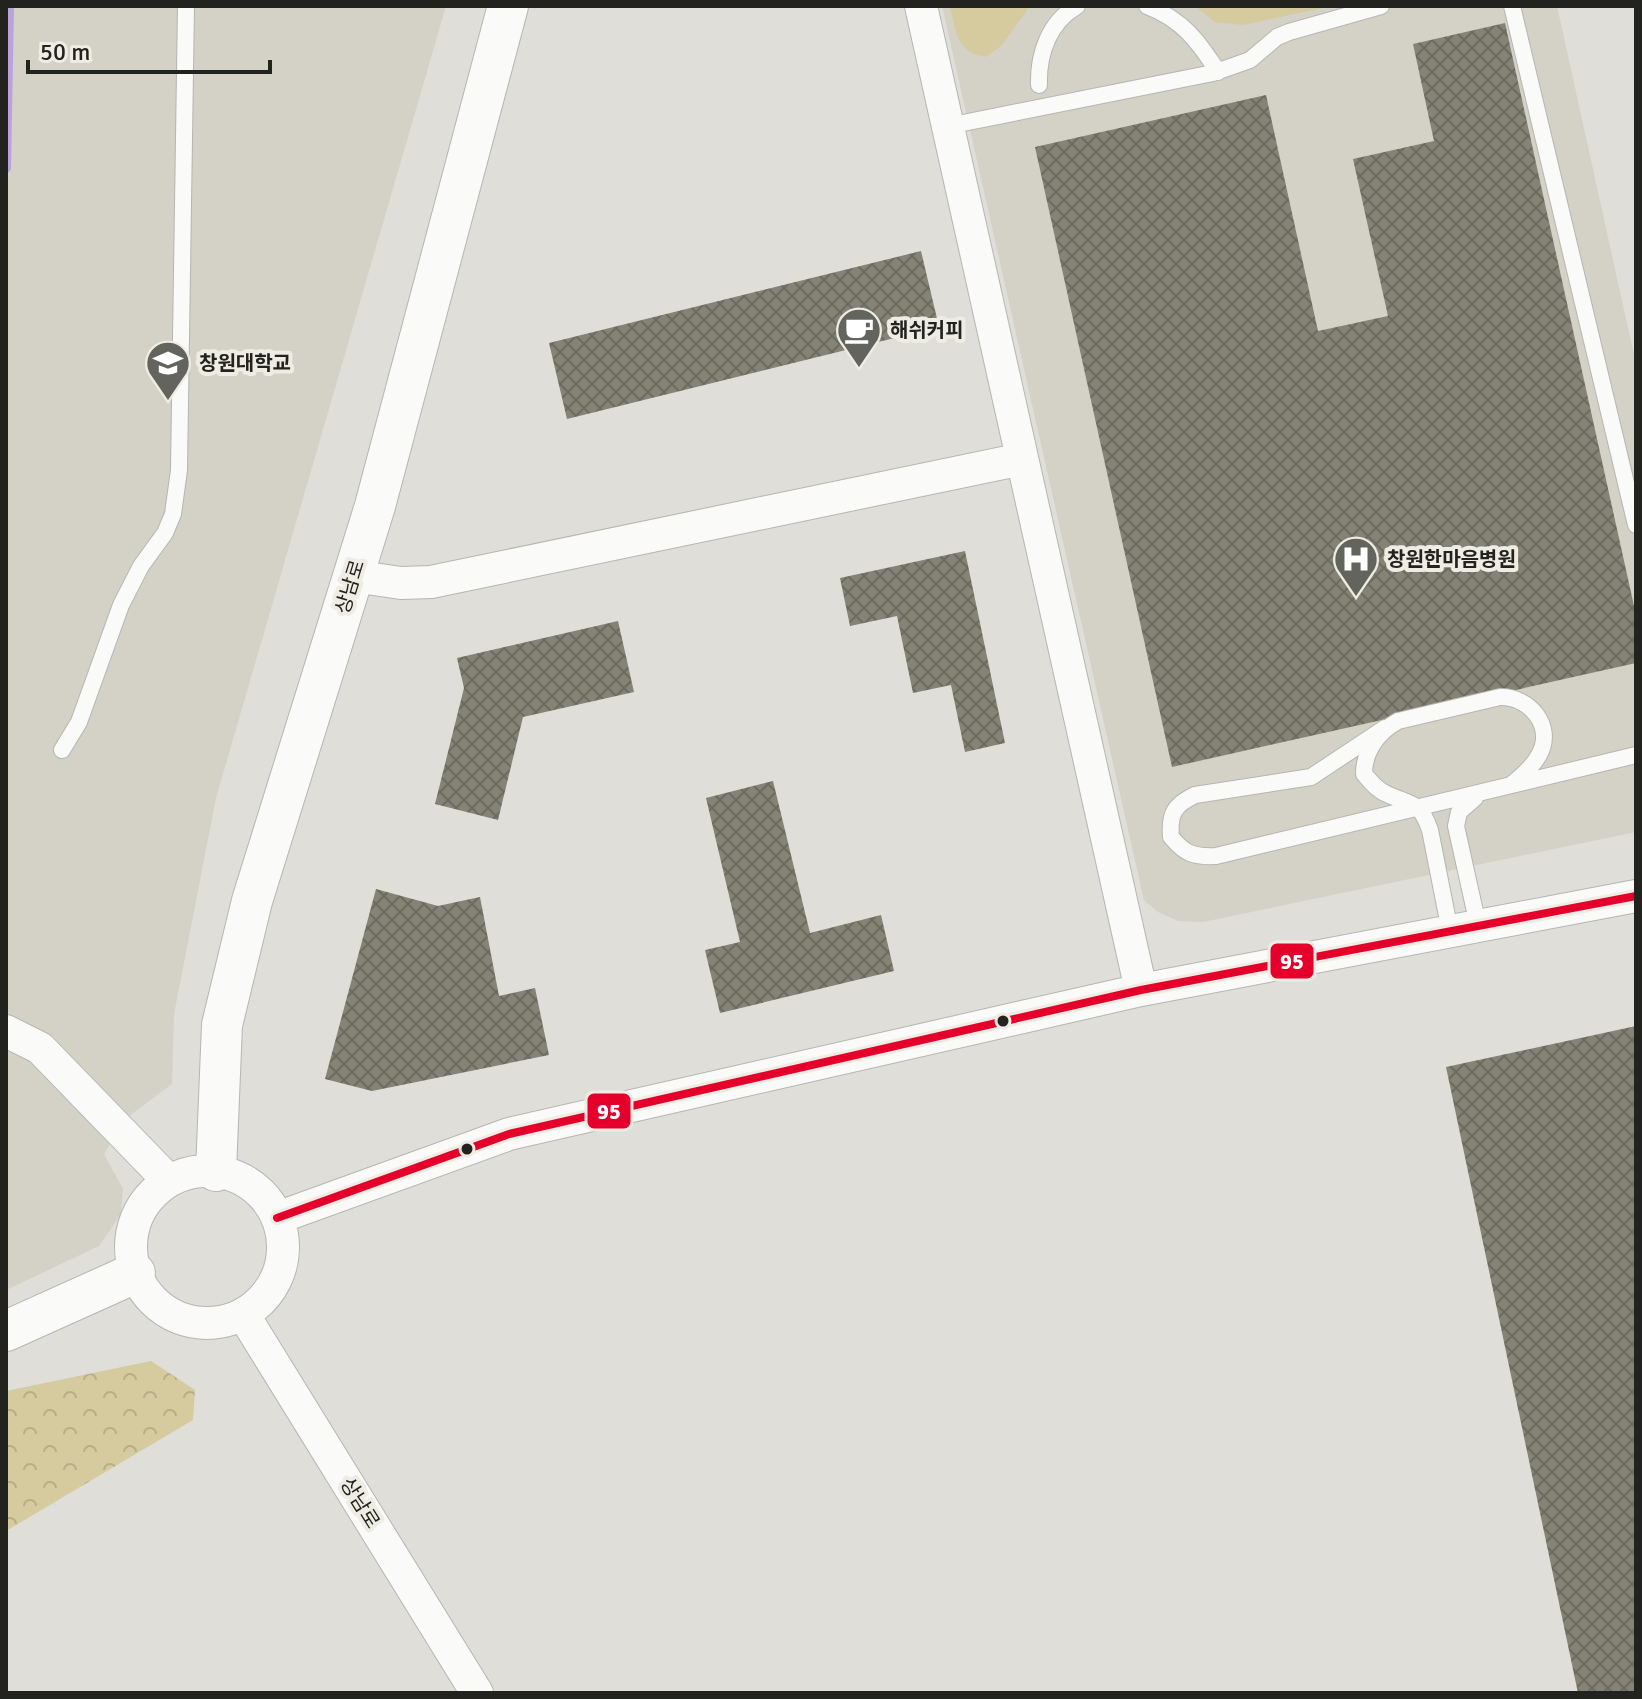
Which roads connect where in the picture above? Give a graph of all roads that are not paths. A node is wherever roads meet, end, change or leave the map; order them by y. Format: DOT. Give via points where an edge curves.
graph roads {
  1 [pos="186,6"];
  2 [pos="508,6"];
  3 [pos="921,6"];
  4 [pos="1077,6"];
  5 [pos="1147,6"];
  6 [pos="1381,6"];
  7 [pos="1512,6"];
  8 [pos="1218,72"];
  9 [pos="1039,85"];
  10 [pos="948,126"];
  11 [pos="1022,459"];
  12 [pos="1636,525"];
  13 [pos="353,576"];
  14 [pos="1385,728"];
  15 [pos="62,750"];
  16 [pos="1636,755"];
  17 [pos="1504,788"];
  18 [pos="1421,809"];
  19 [pos="1636,896"];
  20 [pos="1464,928"];
  21 [pos="1141,990"];
  22 [pos="6,1031"];
  23 [pos="216,1171"];
  24 [pos="168,1180"];
  25 [pos="277,1218"];
  26 [pos="135,1273"];
  27 [pos="243,1314"];
  28 [pos="6,1331"];
  29 [pos="477,1693"];
  1 -- 15 [label="lane" via="179,470 173,514 121,605 79,722"];
  2 -- 13 [label="street, 상남로"];
  3 -- 10 [label="street"];
  4 -- 9 [label="lane" via="1044,45"];
  5 -- 8 [label="lane" via="1186,27"];
  6 -- 8 [label="lane" via="1289,32 1250,60"];
  7 -- 12 [label="lane"];
  8 -- 10 [label="lane"];
  10 -- 11 [label="street"];
  11 -- 13 [label="street" via="431,582"];
  11 -- 21 [label="street"];
  13 -- 23 [label="street, 상남로" via="252,901 222,1025"];
  14 -- 17 [label="lane" via="1500,697 1529,705 1543,737 1540,754"];
  14 -- 18 [label="lane" via="1364,761 1364,774 1378,789"];
  14 -- 18 [label="lane" via="1311,777 1195,795 1180,802 1172,811 1171,837 1195,857 1216,856"];
  16 -- 17 [label="lane"];
  17 -- 18 [label="lane"];
  17 -- 20 [label="lane" via="1472,799 1459,812"];
  18 -- 20 [label="lane"];
  19 -- 20 [label="street"];
  20 -- 21 [label="street"];
  21 -- 25 [label="street" via="509,1134"];
  22 -- 24 [label="street" via="40,1048"];
  23 -- 24 [label="street"];
  23 -- 25 [label="street" via="239,1177 260,1191"];
  24 -- 26 [label="street" via="136,1216 130,1239"];
  25 -- 27 [label="street" via="282,1264 272,1288"];
  26 -- 27 [label="street" via="156,1305 179,1319 204,1324"];
  26 -- 28 [label="street"];
  27 -- 29 [label="street, 상남로"];
}
